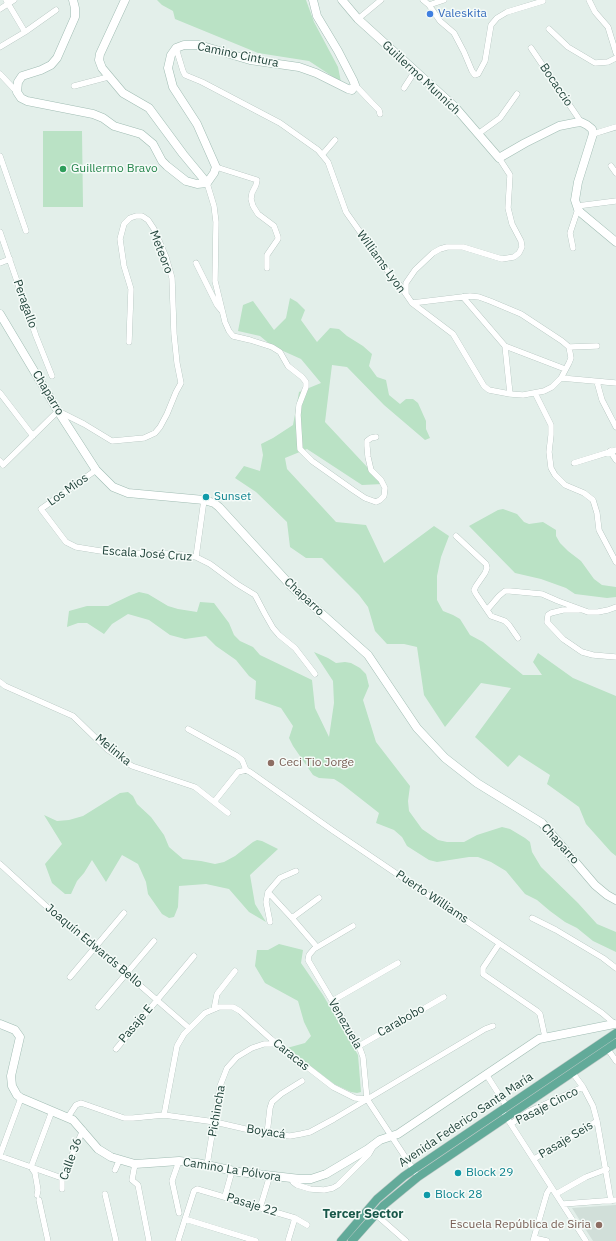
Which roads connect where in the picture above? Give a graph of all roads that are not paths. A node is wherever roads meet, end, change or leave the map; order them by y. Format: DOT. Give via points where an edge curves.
graph roads {
  1 [pos="14,0"];
  2 [pos="73,0"];
  3 [pos="125,0"];
  4 [pos="313,0"];
  5 [pos="342,0"];
  6 [pos="381,0"];
  7 [pos="423,0"];
  8 [pos="444,0"];
  9 [pos="589,0"];
  10 [pos="7,2"];
  11 [pos="543,2"];
  12 [pos="429,5"];
  13 [pos="0,9"];
  14 [pos="56,10"];
  15 [pos="358,19"];
  16 [pos="549,30"];
  17 [pos="25,32"];
  18 [pos="0,47"];
  19 [pos="176,48"];
  20 [pos="532,48"];
  21 [pos="616,53"];
  22 [pos="616,58"];
  23 [pos="416,71"];
  24 [pos="0,74"];
  25 [pos="108,77"];
  26 [pos="355,85"];
  27 [pos="74,86"];
  28 [pos="404,88"];
  29 [pos="17,92"];
  30 [pos="517,94"];
  31 [pos="380,114"];
  32 [pos="582,122"];
  33 [pos="616,128"];
  34 [pos="478,134"];
  35 [pos="593,134"];
  36 [pos="335,140"];
  37 [pos="322,154"];
  38 [pos="0,156"];
  39 [pos="499,158"];
  40 [pos="611,166"];
  41 [pos="216,167"];
  42 [pos="616,173"];
  43 [pos="207,183"];
  44 [pos="616,201"];
  45 [pos="577,207"];
  46 [pos="26,231"];
  47 [pos="0,232"];
  48 [pos="616,242"];
  49 [pos="573,248"];
  50 [pos="10,259"];
  51 [pos="0,263"];
  52 [pos="196,263"];
  53 [pos="267,268"];
  54 [pos="406,296"];
  55 [pos="463,297"];
  56 [pos="412,303"];
  57 [pos="222,311"];
  58 [pos="0,314"];
  59 [pos="129,342"];
  60 [pos="505,346"];
  61 [pos="597,346"];
  62 [pos="570,347"];
  63 [pos="566,369"];
  64 [pos="52,376"];
  65 [pos="561,378"];
  66 [pos="597,382"];
  67 [pos="616,384"];
  68 [pos="0,393"];
  69 [pos="535,393"];
  70 [pos="510,394"];
  71 [pos="58,411"];
  72 [pos="616,427"];
  73 [pos="33,436"];
  74 [pos="376,437"];
  75 [pos="616,450"];
  76 [pos="610,451"];
  77 [pos="616,460"];
  78 [pos="2,463"];
  79 [pos="574,463"];
  80 [pos="96,470"];
  81 [pos="204,500"];
  82 [pos="41,509"];
  83 [pos="456,536"];
  84 [pos="196,557"];
  85 [pos="616,562"];
  86 [pos="616,607"];
  87 [pos="487,610"];
  88 [pos="581,610"];
  89 [pos="518,638"];
  90 [pos="616,657"];
  91 [pos="315,674"];
  92 [pos="0,682"];
  93 [pos="188,729"];
  94 [pos="246,770"];
  95 [pos="214,802"];
  96 [pos="228,813"];
  97 [pos="0,864"];
  98 [pos="296,871"];
  99 [pos="268,892"];
  100 [pos="319,898"];
  101 [pos="616,900"];
  102 [pos="124,913"];
  103 [pos="292,918"];
  104 [pos="532,918"];
  105 [pos="270,922"];
  106 [pos="353,926"];
  107 [pos="154,941"];
  108 [pos="500,944"];
  109 [pos="96,947"];
  110 [pos="317,947"];
  111 [pos="194,956"];
  112 [pos="398,964"];
  113 [pos="616,968"];
  114 [pos="235,971"];
  115 [pos="127,974"];
  116 [pos="70,977"];
  117 [pos="444,997"];
  118 [pos="157,1000"];
  119 [pos="332,1001"];
  120 [pos="98,1007"];
  121 [pos="217,1008"];
  122 [pos="0,1024"];
  123 [pos="615,1025"];
  124 [pos="493,1026"];
  125 [pos="189,1028"];
  126 [pos="616,1033"];
  127 [pos="545,1037"];
  128 [pos="616,1042"];
  129 [pos="278,1044"];
  130 [pos="359,1046"];
  131 [pos="608,1048"];
  132 [pos="116,1049"];
  133 [pos="616,1061"];
  134 [pos="572,1072"];
  135 [pos="486,1074"];
  136 [pos="302,1081"];
  137 [pos="583,1087"];
  138 [pos="21,1098"];
  139 [pos="367,1099"];
  140 [pos="52,1111"];
  141 [pos="164,1115"];
  142 [pos="506,1115"];
  143 [pos="68,1117"];
  144 [pos="597,1121"];
  145 [pos="215,1122"];
  146 [pos="83,1130"];
  147 [pos="267,1134"];
  148 [pos="391,1137"];
  149 [pos="2,1144"];
  150 [pos="374,1144"];
  151 [pos="0,1156"];
  152 [pos="534,1159"];
  153 [pos="119,1161"];
  154 [pos="179,1161"];
  155 [pos="134,1164"];
  156 [pos="208,1165"];
  157 [pos="31,1167"];
  158 [pos="607,1169"];
  159 [pos="115,1170"];
  160 [pos="232,1171"];
  161 [pos="415,1173"];
  162 [pos="270,1175"];
  163 [pos="62,1178"];
  164 [pos="292,1179"];
  165 [pos="551,1187"];
  166 [pos="62,1189"];
  167 [pos="105,1194"];
  168 [pos="556,1194"];
  169 [pos="225,1196"];
  170 [pos="614,1201"];
  171 [pos="563,1204"];
  172 [pos="260,1208"];
  173 [pos="368,1208"];
  174 [pos="179,1213"];
  175 [pos="375,1214"];
  176 [pos="295,1218"];
  177 [pos="184,1220"];
  178 [pos="307,1225"];
  179 [pos="533,1239"];
  180 [pos="48,1241"];
  181 [pos="116,1241"];
  182 [pos="149,1241"];
  183 [pos="178,1241"];
  184 [pos="256,1241"];
  185 [pos="288,1241"];
  186 [pos="341,1241"];
  187 [pos="352,1241"];
  188 [pos="406,1241"];
  189 [pos="547,1241"];
  190 [pos="586,1241"];
  1 -- 10 [label="street"];
  2 -- 29 [label="street" via="75,17 57,58 41,70 22,76 18,82"];
  3 -- 25 [label="street" via="100,54 100,64"];
  4 -- 26 [label="street" via="317,16"];
  5 -- 15 [label="street, Guillermo Munnich"];
  6 -- 15 [label="street"];
  7 -- 12 [label="street"];
  8 -- 12 [label="street"];
  9 -- 21 [label="street" via="594,12 608,27"];
  10 -- 13 [label="street"];
  10 -- 17 [label="street"];
  11 -- 12 [label="street" via="507,12 497,18 491,25 485,62 475,75 454,33 440,21"];
  14 -- 17 [label="street"];
  15 -- 23 [label="street, Guillermo Munnich"];
  16 -- 22 [label="street" via="568,47 595,62 608,62"];
  17 -- 18 [label="street"];
  19 -- 26 [label="street, Camino Cintura" via="199,45 250,60 316,72 348,90 352,90"];
  19 -- 37 [label="street, Williams Lyon" via="185,75 280,123"];
  19 -- 41 [label="street" via="168,68 172,86 197,124"];
  20 -- 32 [label="street, Bocaccio"];
  23 -- 28 [label="street"];
  23 -- 34 [label="street, Guillermo Munnich"];
  24 -- 29 [label="street"];
  25 -- 27 [label="street"];
  25 -- 43 [label="street" via="122,93 149,108"];
  26 -- 31 [label="street"];
  29 -- 43 [label="street" via="27,101 93,114 114,126 140,134 153,144 164,164 186,181"];
  30 -- 34 [label="street" via="500,118"];
  32 -- 35 [label="street" via="592,129"];
  32 -- 39 [label="street" via="568,123 547,132"];
  33 -- 35 [label="street"];
  34 -- 39 [label="street, Guillermo Munnich"];
  35 -- 45 [label="street" via="575,195"];
  36 -- 37 [label="street"];
  37 -- 54 [label="street, Williams Lyon" via="328,162 346,212"];
  38 -- 46 [label="street"];
  39 -- 54 [label="street" via="510,175 508,208 512,224 521,241 519,253 514,257 502,259 463,247 447,247 433,253 414,270 406,283"];
  40 -- 42 [label="street"];
  41 -- 43 [label="street"];
  41 -- 53 [label="street" via="257,180 251,199 253,206 258,214 274,226 278,236 267,255"];
  43 -- 57 [label="street" via="216,222 215,281"];
  44 -- 45 [label="street"];
  45 -- 48 [label="street"];
  45 -- 49 [label="street" via="570,233"];
  47 -- 50 [label="street, Peragallo"];
  50 -- 51 [label="street"];
  50 -- 64 [label="street, Peragallo"];
  52 -- 57 [label="street" via="216,305"];
  54 -- 56 [label="street, Williams Lyon"];
  55 -- 56 [label="street, Williams Lyon"];
  55 -- 60 [label="street"];
  55 -- 62 [label="street, Williams Lyon" via="480,297 520,314"];
  56 -- 70 [label="street" via="453,334 484,386 489,390"];
  57 -- 74 [label="street" via="233,336 280,352 288,366 306,382 298,415 298,442 304,455 357,493 376,502 384,496 384,488 381,480 371,470 367,446 367,441"];
  58 -- 71 [label="street, Chaparro"];
  59 -- 71 [label="street, Meteoro" via="131,289 120,239 124,224 130,218 142,216 154,229 172,278 174,334 181,383 160,427 155,433 144,438 112,441"];
  60 -- 63 [label="street"];
  60 -- 70 [label="street"];
  61 -- 62 [label="street"];
  62 -- 63 [label="street" via="571,358"];
  63 -- 65 [label="street"];
  65 -- 66 [label="street"];
  65 -- 69 [label="street" via="552,387"];
  66 -- 67 [label="street"];
  66 -- 72 [label="street" via="602,400"];
  68 -- 73 [label="street"];
  69 -- 70 [label="street"];
  69 -- 85 [label="street" via="551,425 548,452 551,468 565,485 593,500 599,530"];
  71 -- 73 [label="street"];
  71 -- 80 [label="street, Chaparro"];
  73 -- 78 [label="street"];
  75 -- 76 [label="street"];
  76 -- 77 [label="street"];
  76 -- 79 [label="street"];
  80 -- 81 [label="street, Chaparro" via="113,487 128,493"];
  80 -- 82 [label="street, Los Mios"];
  81 -- 84 [label="street"];
  81 -- 101 [label="street, Chaparro" via="220,507 293,588 368,655 417,728 445,758 477,783 542,823 595,885"];
  82 -- 84 [label="street, Escala José Cruz" via="66,542 76,547 113,553 177,554"];
  83 -- 87 [label="street" via="486,564 487,568 474,590"];
  84 -- 91 [label="street, Escala José Cruz" via="255,595 273,628 295,648"];
  86 -- 88 [label="street" via="598,612"];
  87 -- 88 [label="street" via="499,596 510,590 542,594"];
  87 -- 89 [label="street" via="491,616 505,621"];
  88 -- 90 [label="street" via="551,613 547,622 563,640 582,652"];
  92 -- 95 [label="street, Melinka" via="73,716 108,750 132,766 195,787"];
  93 -- 94 [label="street, Puerto Williams" via="237,756 242,760"];
  94 -- 95 [label="street" via="238,772"];
  94 -- 108 [label="street, Puerto Williams"];
  95 -- 96 [label="street, Melinka"];
  97 -- 109 [label="street, Joaquín Edwards Bello" via="58,917"];
  98 -- 99 [label="street" via="280,878"];
  99 -- 103 [label="street"];
  99 -- 105 [label="street" via="266,902"];
  100 -- 103 [label="street"];
  102 -- 109 [label="street"];
  103 -- 110 [label="street"];
  104 -- 113 [label="street"];
  106 -- 110 [label="street"];
  107 -- 115 [label="street"];
  108 -- 123 [label="street, Puerto Williams" via="602,1013"];
  108 -- 127 [label="street" via="483,968 483,974 538,1011"];
  109 -- 115 [label="street, Joaquín Edwards Bello"];
  109 -- 116 [label="street"];
  110 -- 119 [label="street, Venezuela" via="311,952 309,963"];
  111 -- 118 [label="street, Pasaje E"];
  112 -- 119 [label="street"];
  114 -- 121 [label="street" via="217,994"];
  115 -- 118 [label="street, Joaquín Edwards Bello"];
  115 -- 120 [label="street"];
  117 -- 130 [label="street, Carabobo"];
  118 -- 125 [label="street, Joaquín Edwards Bello"];
  118 -- 132 [label="street, Pasaje E"];
  119 -- 130 [label="street, Venezuela"];
  121 -- 125 [label="street" via="205,1013"];
  121 -- 129 [label="street, Caracas" via="233,1007 240,1011"];
  122 -- 138 [label="street" via="16,1030 20,1037 11,1076 14,1091"];
  123 -- 127 [label="street, Camino La Pólvora"];
  124 -- 139 [label="street, Boyacá" via="485,1028"];
  125 -- 141 [label="street" via="175,1052"];
  126 -- 142 [label="main road, Avenida Federico Santa María" via="567,1065"];
  127 -- 135 [label="street, Camino La Pólvora" via="530,1044"];
  128 -- 131 [label="main road, Avenida Federico Santa María"];
  129 -- 139 [label="street, Caracas" via="333,1087 355,1098"];
  129 -- 145 [label="street, Pichincha" via="260,1045 233,1061 220,1086"];
  130 -- 139 [label="street, Venezuela" via="363,1058"];
  131 -- 133 [label="street"];
  131 -- 134 [label="main road, Avenida Federico Santa María"];
  134 -- 137 [label="street"];
  134 -- 142 [label="main road, Avenida Federico Santa María"];
  135 -- 142 [label="street"];
  135 -- 148 [label="street, Camino La Pólvora"];
  136 -- 147 [label="street" via="272,1102"];
  137 -- 142 [label="street, Pasaje Cinco" via="528,1112"];
  137 -- 144 [label="street" via="593,1106"];
  138 -- 140 [label="street, Camino La Pólvora"];
  138 -- 149 [label="street"];
  139 -- 147 [label="street, Boyacá" via="310,1132 290,1136"];
  139 -- 148 [label="street, Venezuela"];
  140 -- 143 [label="street, Camino La Pólvora"];
  140 -- 157 [label="street"];
  141 -- 143 [label="street, Boyacá" via="124,1118 81,1103 76,1105"];
  141 -- 145 [label="street, Boyacá"];
  142 -- 152 [label="street"];
  142 -- 161 [label="main road, Avenida Federico Santa María"];
  143 -- 146 [label="street, Camino La Pólvora"];
  144 -- 152 [label="street, Pasaje Seis"];
  144 -- 158 [label="street"];
  145 -- 147 [label="street, Boyacá"];
  145 -- 156 [label="street, Pichincha"];
  146 -- 153 [label="street, Camino La Pólvora" via="98,1149"];
  146 -- 163 [label="street, Calle 36"];
  148 -- 150 [label="street, Camino La Pólvora"];
  148 -- 161 [label="street, Venezuela"];
  149 -- 151 [label="street"];
  150 -- 164 [label="street, Camino La Pólvora" via="326,1174"];
  150 -- 164 [label="street, Camino La Pólvora" via="369,1154 333,1188 310,1189 297,1185"];
  151 -- 157 [label="street"];
  152 -- 165 [label="street"];
  153 -- 155 [label="street, Camino La Pólvora"];
  153 -- 159 [label="street"];
  154 -- 155 [label="street, Camino La Pólvora"];
  154 -- 156 [label="street, Camino La Pólvora"];
  154 -- 174 [label="street" via="172,1181"];
  155 -- 182 [label="street" via="132,1180 138,1185"];
  156 -- 160 [label="street, Camino La Pólvora"];
  157 -- 163 [label="street"];
  157 -- 180 [label="street" via="35,1173"];
  158 -- 168 [label="street" via="586,1177"];
  158 -- 170 [label="street"];
  160 -- 162 [label="street, Camino La Pólvora"];
  160 -- 169 [label="street"];
  161 -- 173 [label="main road, Avenida Federico Santa María" via="387,1190"];
  161 -- 175 [label="main road, Avenida Federico Santa María"];
  162 -- 164 [label="street, Camino La Pólvora"];
  162 -- 172 [label="street"];
  163 -- 166 [label="street, Calle 36"];
  165 -- 168 [label="street"];
  165 -- 179 [label="street"];
  167 -- 181 [label="street"];
  168 -- 171 [label="street"];
  169 -- 172 [label="street, Pasaje 22"];
  169 -- 177 [label="street, Pasaje 22" via="196,1189"];
  170 -- 171 [label="street"];
  171 -- 190 [label="street"];
  172 -- 176 [label="street, Pasaje 22"];
  173 -- 175 [label="street"];
  173 -- 186 [label="main road, Avenida Federico Santa María"];
  175 -- 187 [label="main road, Avenida Federico Santa María"];
  175 -- 188 [label="street"];
  176 -- 178 [label="street, Pasaje 22"];
  176 -- 185 [label="street"];
  177 -- 183 [label="street"];
  177 -- 184 [label="street"];
  179 -- 189 [label="street"];
}
